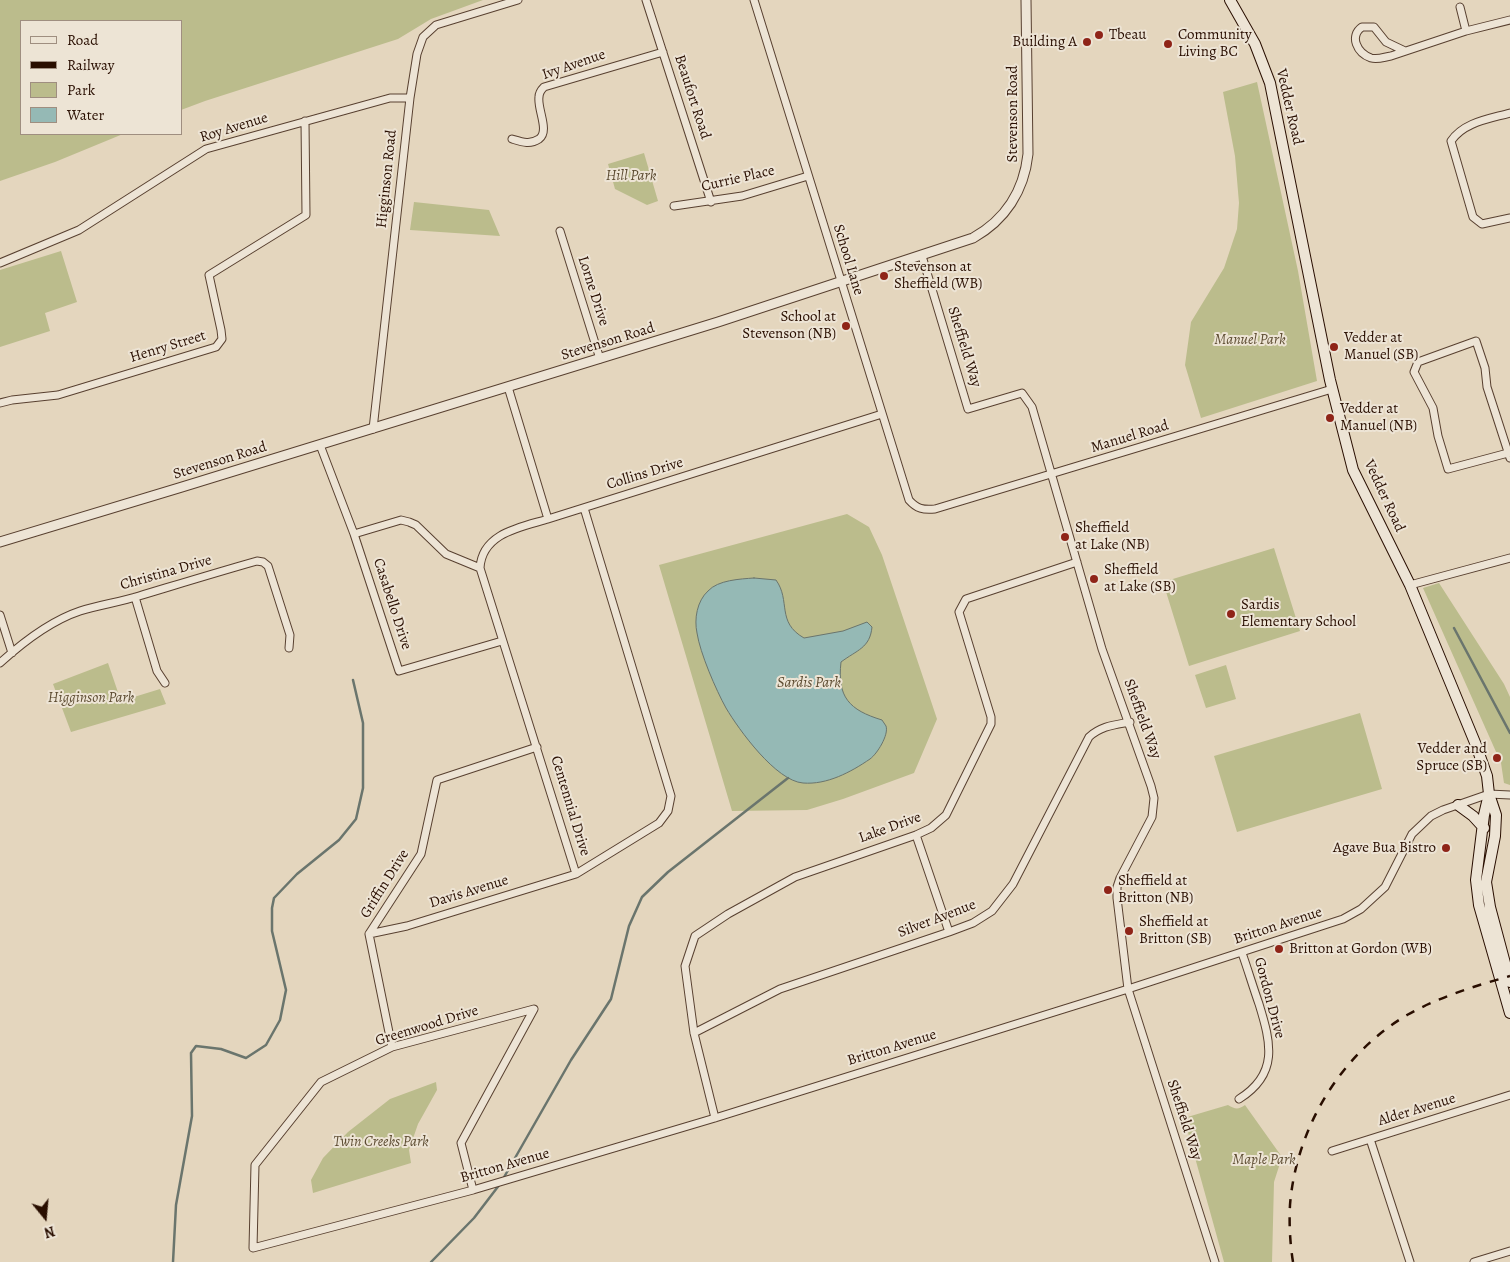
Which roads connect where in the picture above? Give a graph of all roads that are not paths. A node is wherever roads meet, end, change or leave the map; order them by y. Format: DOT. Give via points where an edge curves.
graph roads {
  1 [pos="518,0"];
  2 [pos="646,0"];
  3 [pos="754,0"];
  4 [pos="1026,0"];
  5 [pos="1230,0"];
  6 [pos="1460,7"];
  7 [pos="1510,20"];
  8 [pos="1466,31"];
  9 [pos="1405,51"];
  10 [pos="663,52"];
  11 [pos="410,98"];
  12 [pos="1510,113"];
  13 [pos="305,121"];
  14 [pos="512,139"];
  15 [pos="808,176"];
  16 [pos="710,202"];
  17 [pos="674,206"];
  18 [pos="1510,218"];
  19 [pos="560,231"];
  20 [pos="922,256"];
  21 [pos="0,263"];
  22 [pos="840,281"];
  23 [pos="600,359"];
  24 [pos="508,387"];
  25 [pos="1332,389"];
  26 [pos="0,403"];
  27 [pos="882,414"];
  28 [pos="373,429"];
  29 [pos="320,445"];
  30 [pos="1509,455"];
  31 [pos="1052,475"];
  32 [pos="584,508"];
  33 [pos="935,509"];
  34 [pos="548,518"];
  35 [pos="354,534"];
  36 [pos="0,542"];
  37 [pos="1510,558"];
  38 [pos="1077,562"];
  39 [pos="480,568"];
  40 [pos="1410,585"];
  41 [pos="135,597"];
  42 [pos="0,616"];
  43 [pos="502,641"];
  44 [pos="289,648"];
  45 [pos="12,653"];
  46 [pos="0,664"];
  47 [pos="165,683"];
  48 [pos="1130,722"];
  49 [pos="538,747"];
  50 [pos="1489,794"];
  51 [pos="1510,795"];
  52 [pos="1458,805"];
  53 [pos="1484,828"];
  54 [pos="916,835"];
  55 [pos="576,874"];
  56 [pos="949,932"];
  57 [pos="369,934"];
  58 [pos="1242,953"];
  59 [pos="1510,982"];
  60 [pos="1128,989"];
  61 [pos="1510,1012"];
  62 [pos="694,1033"];
  63 [pos="392,1047"];
  64 [pos="1510,1095"];
  65 [pos="1239,1099"];
  66 [pos="715,1118"];
  67 [pos="1370,1139"];
  68 [pos="1332,1150"];
  69 [pos="473,1190"];
  70 [pos="252,1248"];
  71 [pos="1510,1251"];
  72 [pos="1215,1262"];
  73 [pos="1410,1262"];
  74 [pos="1474,1262"];
  1 -- 11 [label="street, Higginson Road" via="436,25 427,32 420,43"];
  2 -- 10 [label="street, Beaufort Road"];
  3 -- 15 [label="street, School Lane"];
  4 -- 20 [label="street, Stevenson Road" via="1028,154 1022,182 1004,214 982,233"];
  5 -- 25 [label="main road, Vedder Road" via="1255,44 1270,83"];
  6 -- 8 [label="street"];
  7 -- 8 [label="street"];
  8 -- 9 [label="street"];
  9 -- 9 [label="street" via="1386,42 1374,26 1362,27 1354,38 1362,52 1371,58 1379,59"];
  10 -- 14 [label="street, Ivy Avenue" via="544,86 538,100 544,131 542,136 525,143"];
  10 -- 16 [label="street, Beaufort Road"];
  11 -- 13 [label="street, Roy Avenue" via="390,98"];
  11 -- 28 [label="street, Higginson Road"];
  12 -- 18 [label="street" via="1468,125 1451,141 1473,217 1482,224"];
  13 -- 21 [label="street, Roy Avenue" via="206,149 78,230"];
  13 -- 26 [label="street, Henry Street" via="306,215 209,275 222,340 216,347 58,395"];
  15 -- 16 [label="street, Currie Place"];
  15 -- 22 [label="street, School Lane"];
  16 -- 17 [label="street, Currie Place"];
  19 -- 23 [label="street, Lorne Drive"];
  20 -- 22 [label="street, Stevenson Road"];
  20 -- 31 [label="street, Sheffield Way" via="968,409 1022,393 1032,407"];
  22 -- 23 [label="street, Stevenson Road"];
  22 -- 27 [label="street, School Lane"];
  23 -- 24 [label="street, Stevenson Road"];
  24 -- 28 [label="street, Stevenson Road"];
  24 -- 34 [label="street"];
  25 -- 31 [label="street, Manuel Road"];
  25 -- 40 [label="main road, Vedder Road" via="1353,470"];
  27 -- 32 [label="street, Collins Drive"];
  27 -- 33 [label="street, School Lane" via="909,500 919,509"];
  28 -- 29 [label="street, Stevenson Road"];
  29 -- 35 [label="street, Casabello Drive"];
  29 -- 36 [label="street, Stevenson Road"];
  30 -- 30 [label="street" via="1476,341 1418,362 1414,372 1433,408 1448,469"];
  31 -- 33 [label="street, Manuel Road"];
  31 -- 38 [label="street, Sheffield Way"];
  32 -- 34 [label="street, Collins Drive"];
  32 -- 55 [label="street, Centennial Drive" via="671,796 668,811 659,823"];
  34 -- 39 [label="street" via="507,531 491,541 480,558"];
  35 -- 39 [label="street" via="401,520 409,522 446,554"];
  35 -- 43 [label="street, Casabello Drive" via="399,671"];
  37 -- 40 [label="street"];
  38 -- 48 [label="street, Sheffield Way" via="1106,662"];
  38 -- 54 [label="street, Lake Drive" via="966,599 962,604 959,612 991,724 946,815"];
  39 -- 43 [label="street, Centennial Drive"];
  40 -- 50 [label="main road, Vedder Road" via="1476,745 1487,776"];
  41 -- 44 [label="street, Christina Drive" via="257,560 264,562 290,635"];
  41 -- 45 [label="street, Christina Drive" via="79,611"];
  41 -- 47 [label="street" via="156,671"];
  42 -- 45 [label="street"];
  43 -- 49 [label="street, Centennial Drive"];
  45 -- 46 [label="street, Christina Drive"];
  48 -- 56 [label="street, Silver Avenue" via="1106,726 1090,737 1013,884 992,911"];
  48 -- 60 [label="street, Sheffield Way" via="1154,804 1152,817 1117,887"];
  49 -- 55 [label="street, Centennial Drive"];
  49 -- 57 [label="street, Griffin Drive" via="437,780 421,854"];
  50 -- 51 [label="street"];
  50 -- 52 [label="street, Britton Avenue"];
  50 -- 53 [label="main road, Vedder Road"];
  50 -- 59 [label="main road, Vedder Road" via="1496,815 1486,882"];
  52 -- 53 [label="main road"];
  52 -- 58 [label="street, Britton Avenue" via="1442,810 1412,834 1385,887 1361,909 1343,919"];
  53 -- 61 [label="main road, Vedder Road" via="1476,880 1479,905"];
  54 -- 56 [label="street"];
  54 -- 62 [label="street, Lake Drive" via="795,877 695,936 685,966"];
  55 -- 57 [label="street, Davis Avenue" via="407,926"];
  56 -- 62 [label="street, Silver Avenue" via="780,989"];
  57 -- 63 [label="street, Griffin Drive"];
  58 -- 60 [label="street, Britton Avenue"];
  58 -- 65 [label="street, Gordon Drive" via="1267,1032 1269,1049 1265,1074 1250,1092"];
  60 -- 66 [label="street, Britton Avenue"];
  60 -- 72 [label="street, Sheffield Way"];
  62 -- 66 [label="street, Lake Drive"];
  63 -- 69 [label="street, Greenwood Drive" via="534,1009 461,1143"];
  63 -- 70 [label="street, Greenwood Drive" via="321,1082 255,1165"];
  64 -- 67 [label="street, Alder Avenue"];
  66 -- 69 [label="street, Britton Avenue"];
  67 -- 68 [label="street, Alder Avenue"];
  67 -- 73 [label="street"];
  69 -- 70 [label="street, Britton Avenue"];
  71 -- 74 [label="street"];
}
